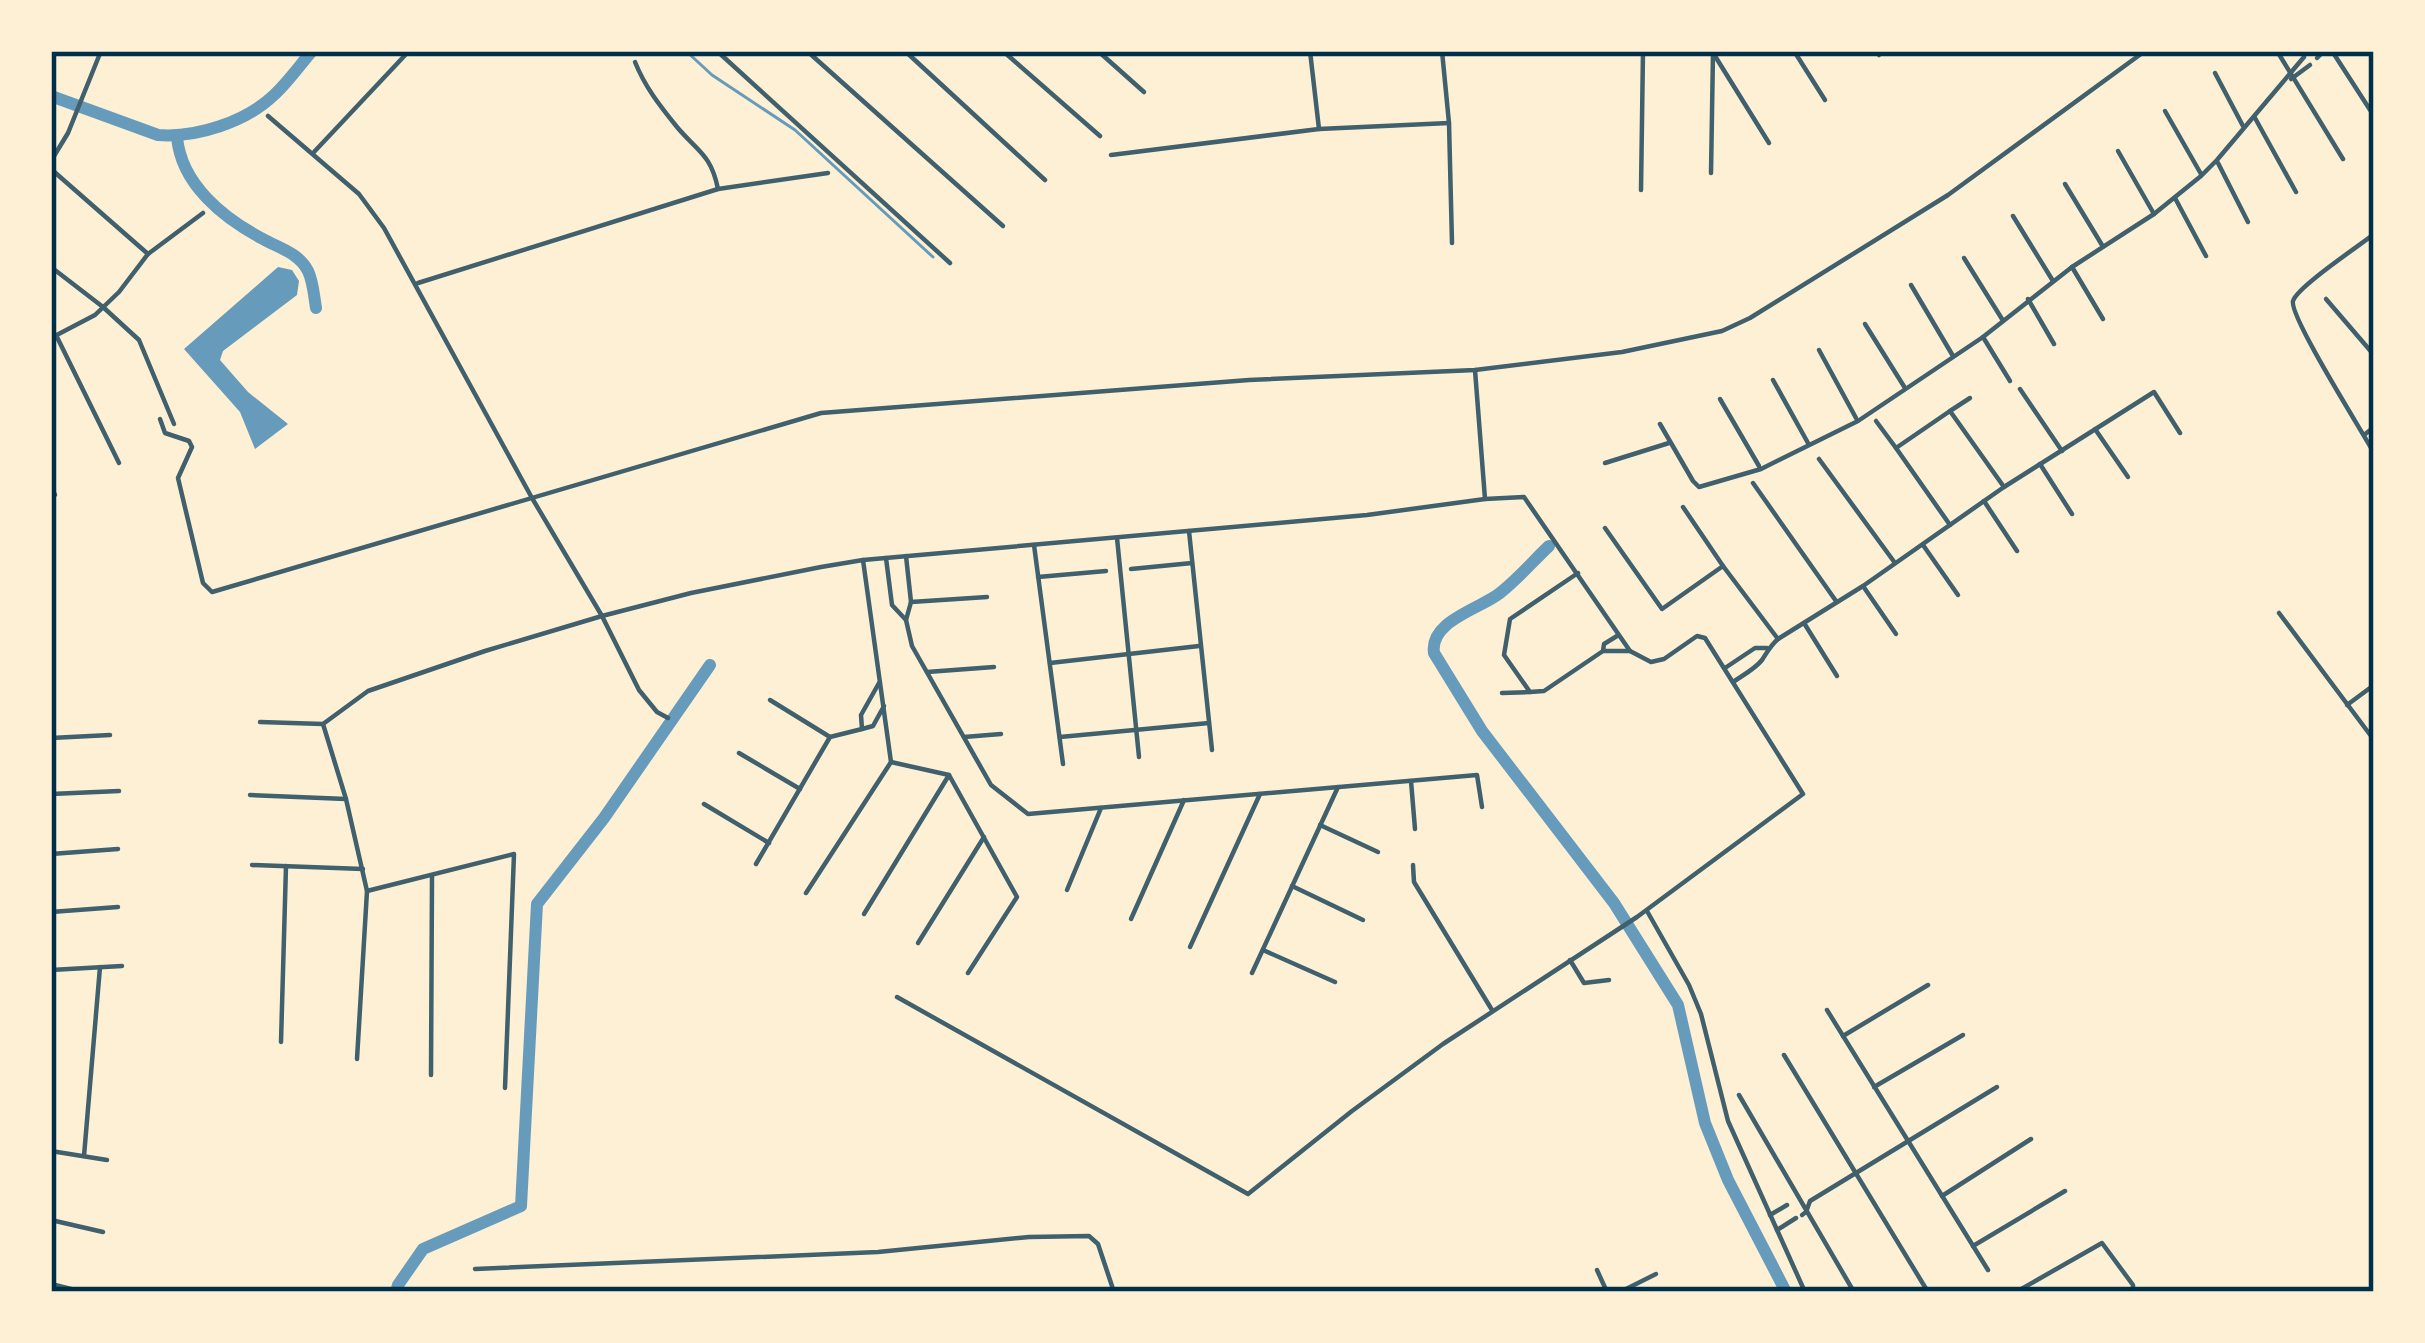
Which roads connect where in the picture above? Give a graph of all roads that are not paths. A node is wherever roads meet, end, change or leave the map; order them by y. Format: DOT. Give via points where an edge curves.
graph roads {
  1 [pos="101,51"];
  2 [pos="409,51"];
  3 [pos="717,51"];
  4 [pos="807,51"];
  5 [pos="905,51"];
  6 [pos="1003,51"];
  7 [pos="1098,51"];
  8 [pos="1310,51"];
  9 [pos="1442,51"];
  10 [pos="1643,51"];
  11 [pos="1794,51"];
  12 [pos="2145,51"];
  13 [pos="2277,51"];
  14 [pos="2328,51"];
  15 [pos="1712,52"];
  16 [pos="2304,57"];
  17 [pos="2317,58"];
  18 [pos="635,62"];
  19 [pos="2311,65"];
  20 [pos="2215,73"];
  21 [pos="2291,74"];
  22 [pos="1144,92"];
  23 [pos="1825,100"];
  24 [pos="2165,111"];
  25 [pos="268,116"];
  26 [pos="2374,116"];
  27 [pos="2254,117"];
  28 [pos="1450,123"];
  29 [pos="1319,128"];
  30 [pos="2244,128"];
  31 [pos="1100,136"];
  32 [pos="1769,143"];
  33 [pos="2118,152"];
  34 [pos="312,154"];
  35 [pos="1111,155"];
  36 [pos="2343,159"];
  37 [pos="2217,160"];
  38 [pos="51,165"];
  39 [pos="828,173"];
  40 [pos="1711,173"];
  41 [pos="2201,176"];
  42 [pos="1045,180"];
  43 [pos="2066,184"];
  44 [pos="718,189"];
  45 [pos="1641,190"];
  46 [pos="2296,192"];
  47 [pos="2175,198"];
  48 [pos="203,214"];
  49 [pos="2154,214"];
  50 [pos="2013,216"];
  51 [pos="2248,222"];
  52 [pos="1004,226"];
  53 [pos="2374,234"];
  54 [pos="1452,243"];
  55 [pos="2102,245"];
  56 [pos="148,254"];
  57 [pos="2206,256"];
  58 [pos="1964,258"];
  59 [pos="950,263"];
  60 [pos="51,267"];
  61 [pos="2072,267"];
  62 [pos="2053,281"];
  63 [pos="415,284"];
  64 [pos="1911,286"];
  65 [pos="2028,299"];
  66 [pos="2326,299"];
  67 [pos="103,308"];
  68 [pos="2103,319"];
  69 [pos="2003,320"];
  70 [pos="1865,324"];
  71 [pos="54,337"];
  72 [pos="1983,337"];
  73 [pos="2054,344"];
  74 [pos="1819,350"];
  75 [pos="2374,355"];
  76 [pos="1953,356"];
  77 [pos="1475,370"];
  78 [pos="1773,380"];
  79 [pos="2011,381"];
  80 [pos="1905,388"];
  81 [pos="2020,389"];
  82 [pos="1970,398"];
  83 [pos="1720,399"];
  84 [pos="1951,411"];
  85 [pos="160,419"];
  86 [pos="1858,421"];
  87 [pos="1876,421"];
  88 [pos="174,424"];
  89 [pos="1660,424"];
  90 [pos="2374,427"];
  91 [pos="2095,429"];
  92 [pos="2180,433"];
  93 [pos="2364,435"];
  94 [pos="1670,443"];
  95 [pos="1809,445"];
  96 [pos="1896,448"];
  97 [pos="2373,448"];
  98 [pos="2062,451"];
  99 [pos="1819,459"];
  100 [pos="119,463"];
  101 [pos="1605,463"];
  102 [pos="2040,464"];
  103 [pos="1761,469"];
  104 [pos="2128,477"];
  105 [pos="1753,483"];
  106 [pos="51,486"];
  107 [pos="2004,487"];
  108 [pos="56,495"];
  109 [pos="532,498"];
  110 [pos="1485,499"];
  111 [pos="1984,501"];
  112 [pos="1683,507"];
  113 [pos="2072,514"];
  114 [pos="1950,525"];
  115 [pos="1605,528"];
  116 [pos="1189,531"];
  117 [pos="1117,538"];
  118 [pos="1034,545"];
  119 [pos="1923,545"];
  120 [pos="2018,551"];
  121 [pos="906,556"];
  122 [pos="886,558"];
  123 [pos="863,560"];
  124 [pos="1192,563"];
  125 [pos="1895,563"];
  126 [pos="1724,566"];
  127 [pos="1131,569"];
  128 [pos="1106,571"];
  129 [pos="1578,573"];
  130 [pos="1039,577"];
  131 [pos="1863,586"];
  132 [pos="1958,595"];
  133 [pos="987,597"];
  134 [pos="911,602"];
  135 [pos="1838,602"];
  136 [pos="2279,613"];
  137 [pos="602,616"];
  138 [pos="906,620"];
  139 [pos="1804,623"];
  140 [pos="1896,634"];
  141 [pos="1618,635"];
  142 [pos="1778,639"];
  143 [pos="1202,646"];
  144 [pos="1767,648"];
  145 [pos="1603,651"];
  146 [pos="1630,651"];
  147 [pos="1129,654"];
  148 [pos="1050,663"];
  149 [pos="994,667"];
  150 [pos="1725,668"];
  151 [pos="927,672"];
  152 [pos="1837,676"];
  153 [pos="880,682"];
  154 [pos="1733,682"];
  155 [pos="2374,685"];
  156 [pos="1530,692"];
  157 [pos="1502,693"];
  158 [pos="770,700"];
  159 [pos="2347,705"];
  160 [pos="884,706"];
  161 [pos="668,718"];
  162 [pos="260,722"];
  163 [pos="1210,723"];
  164 [pos="323,724"];
  165 [pos="862,729"];
  166 [pos="1136,730"];
  167 [pos="110,734"];
  168 [pos="1001,734"];
  169 [pos="830,737"];
  170 [pos="964,737"];
  171 [pos="1060,737"];
  172 [pos="51,738"];
  173 [pos="2374,740"];
  174 [pos="1212,750"];
  175 [pos="739,753"];
  176 [pos="1139,757"];
  177 [pos="891,762"];
  178 [pos="1063,764"];
  179 [pos="949,775"];
  180 [pos="1411,781"];
  181 [pos="1338,787"];
  182 [pos="800,789"];
  183 [pos="119,791"];
  184 [pos="51,794"];
  185 [pos="1260,794"];
  186 [pos="250,795"];
  187 [pos="346,800"];
  188 [pos="1184,800"];
  189 [pos="704,804"];
  190 [pos="1482,807"];
  191 [pos="1101,808"];
  192 [pos="1320,825"];
  193 [pos="1414,829"];
  194 [pos="984,837"];
  195 [pos="769,843"];
  196 [pos="118,849"];
  197 [pos="1378,852"];
  198 [pos="51,854"];
  199 [pos="756,864"];
  200 [pos="252,865"];
  201 [pos="1413,865"];
  202 [pos="286,866"];
  203 [pos="363,869"];
  204 [pos="432,876"];
  205 [pos="1292,886"];
  206 [pos="1067,890"];
  207 [pos="367,891"];
  208 [pos="806,893"];
  209 [pos="118,908"];
  210 [pos="1646,910"];
  211 [pos="51,912"];
  212 [pos="864,914"];
  213 [pos="1131,919"];
  214 [pos="1363,920"];
  215 [pos="918,943"];
  216 [pos="1190,947"];
  217 [pos="1263,950"];
  218 [pos="1570,960"];
  219 [pos="122,966"];
  220 [pos="100,967"];
  221 [pos="51,970"];
  222 [pos="968,973"];
  223 [pos="1252,973"];
  224 [pos="1609,980"];
  225 [pos="1334,982"];
  226 [pos="1928,985"];
  227 [pos="897,997"];
  228 [pos="1492,1010"];
  229 [pos="1827,1010"];
  230 [pos="1963,1035"];
  231 [pos="1843,1036"];
  232 [pos="281,1042"];
  233 [pos="1784,1054"];
  234 [pos="357,1059"];
  235 [pos="431,1075"];
  236 [pos="1874,1087"];
  237 [pos="1997,1087"];
  238 [pos="505,1088"];
  239 [pos="1739,1095"];
  240 [pos="2031,1139"];
  241 [pos="1907,1140"];
  242 [pos="51,1151"];
  243 [pos="83,1156"];
  244 [pos="107,1160"];
  245 [pos="1855,1172"];
  246 [pos="2065,1191"];
  247 [pos="1942,1196"];
  248 [pos="1810,1201"];
  249 [pos="1793,1202"];
  250 [pos="1770,1215"];
  251 [pos="1801,1215"];
  252 [pos="51,1220"];
  253 [pos="1777,1230"];
  254 [pos="103,1232"];
  255 [pos="1973,1246"];
  256 [pos="476,1269"];
  257 [pos="1597,1270"];
  258 [pos="1988,1270"];
  259 [pos="1656,1274"];
  260 [pos="51,1284"];
  261 [pos="83,1292"];
  262 [pos="1114,1292"];
  263 [pos="1607,1292"];
  264 [pos="1620,1292"];
  265 [pos="1805,1292"];
  266 [pos="1853,1292"];
  267 [pos="1928,1292"];
  268 [pos="2016,1292"];
  269 [pos="2133,1292"];
  1 -- 38 [label="street"];
  2 -- 34 [label="street"];
  3 -- 59 [label="street"];
  4 -- 52 [label="street"];
  5 -- 42 [label="street"];
  6 -- 31 [label="street"];
  7 -- 22 [label="street"];
  8 -- 29 [label="street"];
  9 -- 28 [label="street"];
  10 -- 45 [label="street"];
  11 -- 23 [label="street"];
  12 -- 77 [label="street" via="1948,195 1750,318 1622,352"];
  13 -- 21 [label="street"];
  14 -- 17 [label="street"];
  14 -- 26 [label="street"];
  15 -- 32 [label="street"];
  15 -- 40 [label="street"];
  16 -- 21 [label="street"];
  18 -- 44 [label="street" via="656,100 710,160"];
  19 -- 21 [label="street"];
  20 -- 30 [label="street"];
  21 -- 27 [label="street"];
  21 -- 36 [label="street"];
  24 -- 41 [label="street"];
  25 -- 34 [label="street"];
  27 -- 30 [label="street"];
  27 -- 46 [label="street"];
  28 -- 29 [label="street"];
  28 -- 54 [label="street"];
  29 -- 35 [label="street"];
  30 -- 37 [label="street"];
  33 -- 49 [label="street"];
  34 -- 63 [label="street" via="371,209"];
  37 -- 41 [label="street"];
  37 -- 51 [label="street"];
  38 -- 56 [label="street"];
  39 -- 44 [label="street"];
  41 -- 47 [label="street"];
  43 -- 55 [label="street"];
  44 -- 63 [label="street"];
  47 -- 49 [label="street"];
  47 -- 57 [label="street"];
  48 -- 56 [label="street"];
  49 -- 55 [label="street"];
  50 -- 62 [label="street"];
  53 -- 93 [label="street" via="2293,302"];
  55 -- 61 [label="street"];
  56 -- 67 [label="street"];
  58 -- 69 [label="street"];
  60 -- 67 [label="street"];
  61 -- 62 [label="street"];
  61 -- 68 [label="street"];
  62 -- 65 [label="street"];
  63 -- 109 [label="street"];
  64 -- 76 [label="street"];
  65 -- 69 [label="street"];
  65 -- 73 [label="street"];
  66 -- 75 [label="street"];
  67 -- 71 [label="street"];
  67 -- 88 [label="street" via="139,340"];
  69 -- 72 [label="street"];
  70 -- 80 [label="street"];
  71 -- 100 [label="street"];
  72 -- 76 [label="street"];
  72 -- 79 [label="street"];
  74 -- 86 [label="street"];
  76 -- 80 [label="street"];
  77 -- 109 [label="street" via="821,412"];
  77 -- 110 [label="street"];
  78 -- 95 [label="street"];
  80 -- 86 [label="street"];
  81 -- 98 [label="street"];
  82 -- 84 [label="street"];
  83 -- 103 [label="street"];
  84 -- 96 [label="street"];
  84 -- 107 [label="street"];
  85 -- 109 [label="street" via="165,433 192,447 178,478 203,584 212,592"];
  86 -- 95 [label="street"];
  87 -- 96 [label="street"];
  89 -- 94 [label="street"];
  90 -- 93 [label="street"];
  91 -- 92 [label="street" via="2154,392"];
  91 -- 98 [label="street"];
  91 -- 104 [label="street"];
  93 -- 97 [label="street"];
  94 -- 101 [label="street"];
  94 -- 103 [label="street" via="1699,487"];
  95 -- 103 [label="street"];
  96 -- 114 [label="street"];
  98 -- 102 [label="street"];
  99 -- 125 [label="street"];
  102 -- 107 [label="street"];
  102 -- 113 [label="street"];
  105 -- 135 [label="street"];
  106 -- 108 [label="street"];
  107 -- 111 [label="street"];
  109 -- 137 [label="street"];
  110 -- 116 [label="street"];
  110 -- 129 [label="street" via="1524,497"];
  111 -- 114 [label="street"];
  111 -- 120 [label="street"];
  112 -- 126 [label="street"];
  114 -- 119 [label="street"];
  115 -- 126 [label="street" via="1662,609"];
  116 -- 117 [label="street"];
  116 -- 124 [label="street"];
  117 -- 118 [label="street"];
  117 -- 147 [label="street"];
  118 -- 121 [label="street"];
  118 -- 130 [label="street"];
  119 -- 125 [label="street"];
  119 -- 132 [label="street"];
  121 -- 122 [label="street"];
  121 -- 134 [label="street"];
  122 -- 123 [label="street"];
  122 -- 138 [label="street" via="892,604"];
  123 -- 137 [label="street"];
  123 -- 153 [label="street"];
  124 -- 127 [label="street"];
  124 -- 143 [label="street"];
  125 -- 131 [label="street"];
  126 -- 142 [label="street"];
  128 -- 130 [label="street"];
  129 -- 141 [label="street"];
  129 -- 156 [label="street" via="1510,620 1504,655"];
  130 -- 148 [label="street"];
  131 -- 135 [label="street"];
  131 -- 140 [label="street"];
  133 -- 134 [label="street"];
  134 -- 138 [label="street"];
  135 -- 139 [label="street"];
  136 -- 159 [label="street"];
  137 -- 161 [label="street" via="639,690"];
  137 -- 164 [label="street" via="368,691"];
  138 -- 151 [label="street"];
  139 -- 142 [label="street"];
  139 -- 152 [label="street"];
  141 -- 145 [label="street"];
  141 -- 146 [label="street"];
  142 -- 144 [label="street"];
  143 -- 147 [label="street"];
  143 -- 163 [label="street"];
  144 -- 150 [label="street"];
  144 -- 154 [label="street"];
  145 -- 146 [label="street"];
  145 -- 156 [label="street"];
  146 -- 150 [label="street" via="1651,662 1697,636"];
  147 -- 148 [label="street"];
  147 -- 166 [label="street"];
  148 -- 171 [label="street"];
  149 -- 151 [label="street"];
  150 -- 154 [label="street"];
  151 -- 170 [label="street"];
  153 -- 160 [label="street"];
  153 -- 165 [label="street"];
  154 -- 210 [label="street" via="1803,794"];
  155 -- 159 [label="street"];
  156 -- 157 [label="street"];
  158 -- 169 [label="street"];
  159 -- 173 [label="street"];
  160 -- 165 [label="street"];
  160 -- 177 [label="street"];
  162 -- 164 [label="street"];
  163 -- 166 [label="street"];
  163 -- 174 [label="street"];
  164 -- 187 [label="street"];
  165 -- 169 [label="street"];
  166 -- 171 [label="street"];
  166 -- 176 [label="street"];
  167 -- 172 [label="street"];
  168 -- 170 [label="street"];
  169 -- 182 [label="street"];
  170 -- 191 [label="street" via="991,785 1028,814"];
  171 -- 178 [label="street"];
  175 -- 182 [label="street"];
  177 -- 179 [label="street"];
  177 -- 208 [label="street"];
  179 -- 194 [label="street"];
  179 -- 212 [label="street"];
  180 -- 181 [label="street"];
  180 -- 190 [label="street" via="1477,775"];
  180 -- 193 [label="street"];
  181 -- 185 [label="street"];
  181 -- 192 [label="street"];
  182 -- 195 [label="street"];
  183 -- 184 [label="street"];
  185 -- 188 [label="street"];
  185 -- 216 [label="street"];
  186 -- 187 [label="street"];
  187 -- 203 [label="street"];
  188 -- 191 [label="street"];
  188 -- 213 [label="street"];
  189 -- 195 [label="street"];
  191 -- 206 [label="street"];
  192 -- 197 [label="street"];
  192 -- 205 [label="street"];
  194 -- 215 [label="street"];
  194 -- 222 [label="street" via="1017,897"];
  195 -- 199 [label="street"];
  196 -- 198 [label="street"];
  200 -- 202 [label="street"];
  201 -- 228 [label="street" via="1414,882"];
  202 -- 203 [label="street"];
  202 -- 232 [label="street"];
  203 -- 207 [label="street"];
  204 -- 207 [label="street"];
  204 -- 235 [label="street"];
  204 -- 238 [label="street" via="514,854"];
  205 -- 214 [label="street"];
  205 -- 217 [label="street"];
  207 -- 234 [label="street"];
  209 -- 211 [label="street"];
  210 -- 218 [label="street"];
  210 -- 250 [label="street" via="1701,1014 1728,1121"];
  217 -- 223 [label="street"];
  217 -- 225 [label="street"];
  218 -- 224 [label="street" via="1584,983"];
  218 -- 228 [label="street"];
  219 -- 220 [label="street"];
  220 -- 221 [label="street"];
  220 -- 243 [label="street"];
  226 -- 231 [label="street"];
  227 -- 228 [label="street" via="1248,1194"];
  229 -- 231 [label="street"];
  230 -- 236 [label="street"];
  231 -- 236 [label="street"];
  233 -- 245 [label="street"];
  236 -- 241 [label="street"];
  237 -- 241 [label="street"];
  239 -- 249 [label="street"];
  240 -- 247 [label="street"];
  241 -- 245 [label="street"];
  241 -- 247 [label="street"];
  242 -- 243 [label="street"];
  243 -- 244 [label="street"];
  245 -- 248 [label="street"];
  245 -- 267 [label="street"];
  246 -- 255 [label="street"];
  247 -- 255 [label="street"];
  248 -- 249 [label="street"];
  248 -- 251 [label="street"];
  249 -- 250 [label="street"];
  249 -- 251 [label="street"];
  250 -- 253 [label="street"];
  251 -- 253 [label="street"];
  251 -- 266 [label="street"];
  252 -- 254 [label="street"];
  253 -- 265 [label="street"];
  255 -- 258 [label="street"];
  256 -- 262 [label="street" via="1089,1236"];
  257 -- 263 [label="street"];
  259 -- 264 [label="street"];
  260 -- 261 [label="street"];
  268 -- 269 [label="street" via="2102,1243"];
}
